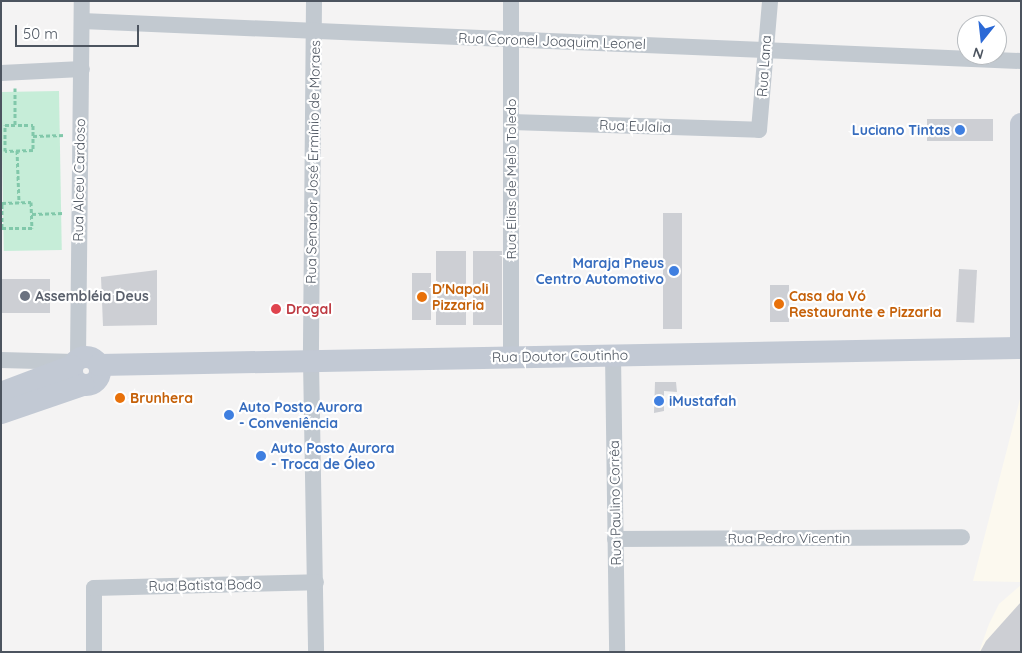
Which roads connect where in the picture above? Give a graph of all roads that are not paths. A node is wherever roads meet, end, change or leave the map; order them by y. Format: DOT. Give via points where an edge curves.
graph roads {
  1 [pos="82,1"];
  2 [pos="314,1"];
  3 [pos="511,1"];
  4 [pos="770,1"];
  5 [pos="82,21"];
  6 [pos="314,31"];
  7 [pos="510,39"];
  8 [pos="766,50"];
  9 [pos="1021,61"];
  10 [pos="82,69"];
  11 [pos="8,73"];
  12 [pos="511,122"];
  13 [pos="1021,124"];
  14 [pos="760,130"];
  15 [pos="1021,143"];
  16 [pos="1020,245"];
  17 [pos="1021,338"];
  18 [pos="1021,348"];
  19 [pos="613,355"];
  20 [pos="511,357"];
  21 [pos="1,360"];
  22 [pos="311,361"];
  23 [pos="81,367"];
  24 [pos="1,393"];
  25 [pos="1,413"];
  26 [pos="962,538"];
  27 [pos="615,539"];
  28 [pos="316,582"];
  29 [pos="94,652"];
  30 [pos="316,652"];
  31 [pos="617,652"];
  1 -- 5 [label="street, Rua Alceu Cardoso"];
  2 -- 6 [label="street, Rua Senador José Ermínio de Moraes"];
  3 -- 7 [label="street, Rua Elias de Melo Toledo"];
  4 -- 8 [label="street, Rua Lana"];
  5 -- 6 [label="street, Rua Coronel Joaquim Leonel"];
  5 -- 10 [label="street, Rua Alceu Cardoso"];
  6 -- 7 [label="street, Rua Coronel Joaquim Leonel"];
  6 -- 22 [label="street, Rua Senador José Ermínio de Moraes"];
  7 -- 8 [label="street, Rua Coronel Joaquim Leonel"];
  7 -- 12 [label="street, Rua Elias de Melo Toledo"];
  8 -- 9 [label="street, Rua Coronel Joaquim Leonel"];
  8 -- 14 [label="street, Rua Lana"];
  10 -- 11 [label="street"];
  10 -- 23 [label="street, Rua Alceu Cardoso" via="78,213"];
  12 -- 14 [label="street, Rua Eulalia"];
  12 -- 20 [label="street, Rua Elias de Melo Toledo"];
  13 -- 15 [label="main road"];
  15 -- 16 [label="main road"];
  16 -- 17 [label="main road"];
  18 -- 19 [label="main road, Rua Doutor Coutinho"];
  19 -- 20 [label="main road, Rua Doutor Coutinho"];
  19 -- 27 [label="street, Rua Paulino Corrêa"];
  20 -- 22 [label="main road, Rua Doutor Coutinho"];
  21 -- 23 [label="street, Rua Doutor Coutinho"];
  22 -- 23 [label="main road, Rua Doutor Coutinho"];
  22 -- 28 [label="street, Rua Senador José Ermínio de Moraes"];
  23 -- 24 [label="main road"];
  23 -- 25 [label="main road"];
  26 -- 27 [label="street, Rua Pedro Vicentin"];
  27 -- 31 [label="street, Rua Paulino Corrêa"];
  28 -- 29 [label="street, Rua Batista Bodo" via="94,588"];
  28 -- 30 [label="street, Rua Senador José Ermínio de Moraes"];
}
